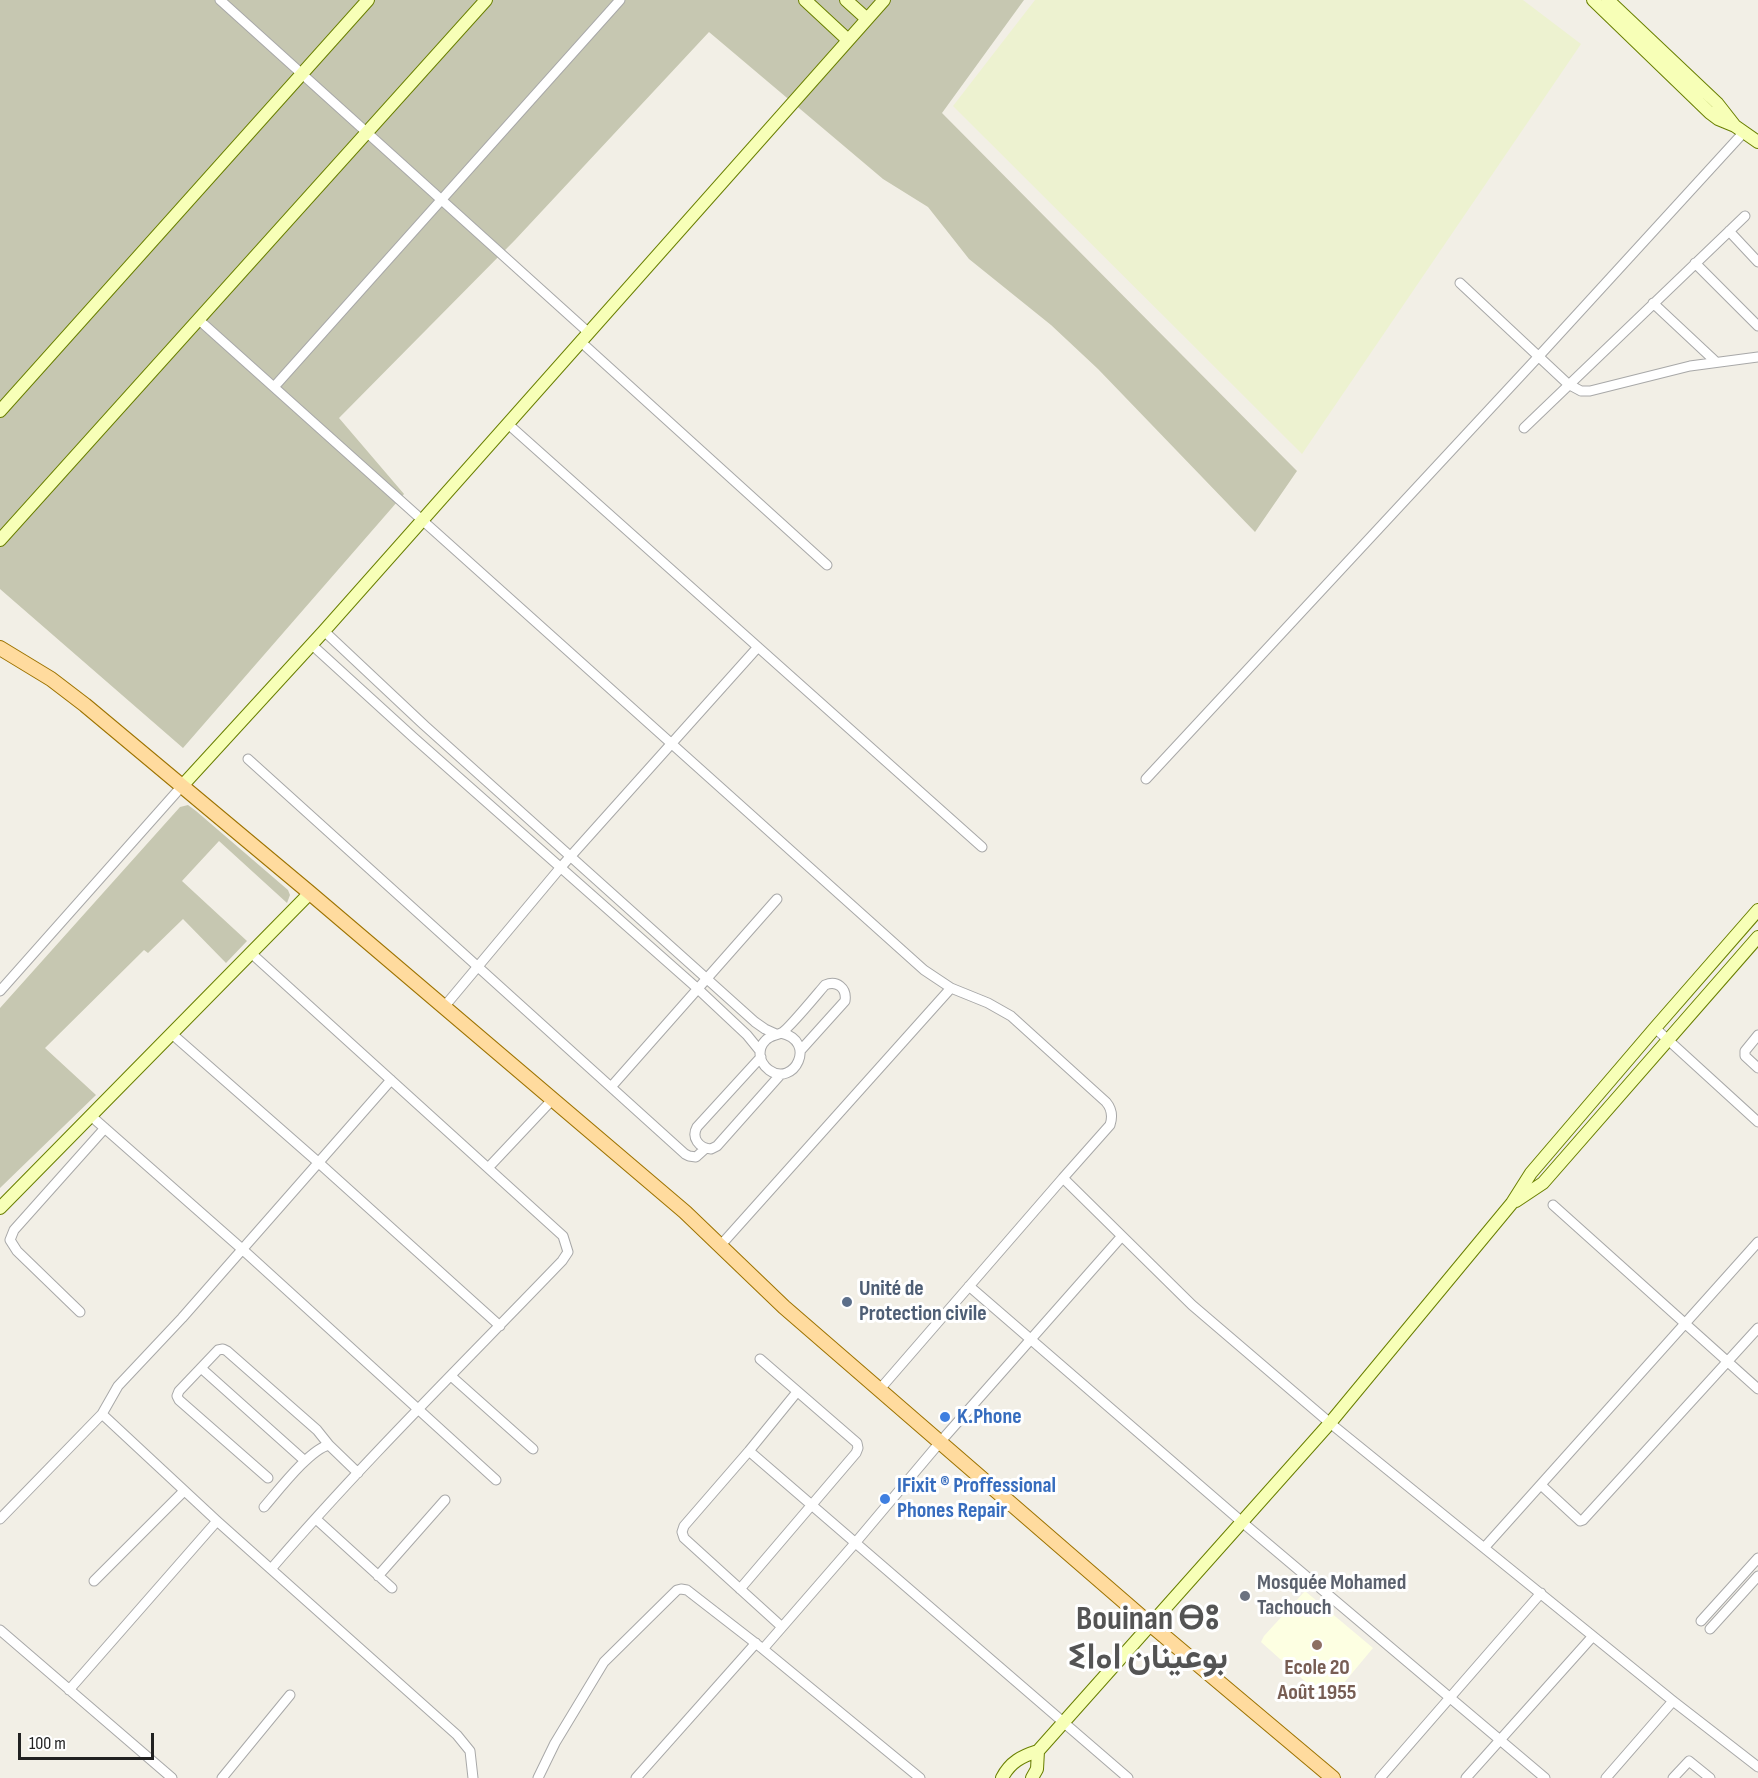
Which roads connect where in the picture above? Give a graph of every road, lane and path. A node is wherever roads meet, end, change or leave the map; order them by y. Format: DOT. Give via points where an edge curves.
graph roads {
  1 [pos="220,0"];
  2 [pos="368,0"];
  3 [pos="486,0"];
  4 [pos="620,0"];
  5 [pos="805,0"];
  6 [pos="846,0"];
  7 [pos="884,0"];
  8 [pos="1593,0"];
  9 [pos="1608,0"];
  10 [pos="867,19"];
  11 [pos="848,40"];
  12 [pos="302,74"];
  13 [pos="1739,129"];
  14 [pos="367,133"];
  15 [pos="1758,142"];
  16 [pos="441,200"];
  17 [pos="1745,216"];
  18 [pos="1729,231"];
  19 [pos="1758,262"];
  20 [pos="1695,263"];
  21 [pos="1460,283"];
  22 [pos="1653,303"];
  23 [pos="199,320"];
  24 [pos="1758,326"];
  25 [pos="585,338"];
  26 [pos="1539,356"];
  27 [pos="1758,357"];
  28 [pos="1715,362"];
  29 [pos="1568,384"];
  30 [pos="274,387"];
  31 [pos="0,411"];
  32 [pos="508,424"];
  33 [pos="1524,428"];
  34 [pos="423,520"];
  35 [pos="0,540"];
  36 [pos="827,565"];
  37 [pos="324,631"];
  38 [pos="311,644"];
  39 [pos="758,647"];
  40 [pos="4,648"];
  41 [pos="424,724"];
  42 [pos="413,737"];
  43 [pos="673,744"];
  44 [pos="248,759"];
  45 [pos="1146,779"];
  46 [pos="182,786"];
  47 [pos="982,847"];
  48 [pos="571,856"];
  49 [pos="561,867"];
  50 [pos="310,893"];
  51 [pos="777,899"];
  52 [pos="1758,910"];
  53 [pos="1758,937"];
  54 [pos="252,954"];
  55 [pos="478,966"];
  56 [pos="708,978"];
  57 [pos="951,988"];
  58 [pos="698,989"];
  59 [pos="0,991"];
  60 [pos="444,1007"];
  61 [pos="1654,1028"];
  62 [pos="779,1033"];
  63 [pos="172,1034"];
  64 [pos="1758,1035"];
  65 [pos="1668,1039"];
  66 [pos="800,1051"];
  67 [pos="760,1054"];
  68 [pos="1758,1068"];
  69 [pos="781,1074"];
  70 [pos="391,1080"];
  71 [pos="611,1087"];
  72 [pos="552,1100"];
  73 [pos="91,1116"];
  74 [pos="1758,1122"];
  75 [pos="105,1128"];
  76 [pos="706,1148"];
  77 [pos="319,1163"];
  78 [pos="488,1168"];
  79 [pos="1063,1178"];
  80 [pos="1512,1203"];
  81 [pos="1553,1205"];
  82 [pos="0,1208"];
  83 [pos="1122,1236"];
  84 [pos="1758,1242"];
  85 [pos="720,1246"];
  86 [pos="242,1249"];
  87 [pos="969,1286"];
  88 [pos="80,1312"];
  89 [pos="1686,1323"];
  90 [pos="500,1326"];
  91 [pos="1758,1328"];
  92 [pos="1031,1340"];
  93 [pos="760,1359"];
  94 [pos="1728,1361"];
  95 [pos="201,1368"];
  96 [pos="451,1376"];
  97 [pos="880,1389"];
  98 [pos="1758,1389"];
  99 [pos="797,1392"];
  100 [pos="418,1409"];
  101 [pos="102,1414"];
  102 [pos="1330,1423"];
  103 [pos="941,1442"];
  104 [pos="329,1445"];
  105 [pos="533,1449"];
  106 [pos="749,1451"];
  107 [pos="305,1461"];
  108 [pos="358,1473"];
  109 [pos="268,1478"];
  110 [pos="496,1480"];
  111 [pos="1541,1485"];
  112 [pos="184,1491"];
  113 [pos="445,1500"];
  114 [pos="812,1506"];
  115 [pos="264,1507"];
  116 [pos="0,1519"];
  117 [pos="316,1519"];
  118 [pos="217,1521"];
  119 [pos="1242,1522"];
  120 [pos="856,1542"];
  121 [pos="1484,1548"];
  122 [pos="1758,1558"];
  123 [pos="271,1569"];
  124 [pos="378,1576"];
  125 [pos="1758,1576"];
  126 [pos="94,1581"];
  127 [pos="392,1588"];
  128 [pos="740,1589"];
  129 [pos="1541,1593"];
  130 [pos="1701,1621"];
  131 [pos="1151,1625"];
  132 [pos="782,1627"];
  133 [pos="1710,1629"];
  134 [pos="0,1630"];
  135 [pos="1593,1636"];
  136 [pos="759,1646"];
  137 [pos="69,1690"];
  138 [pos="290,1695"];
  139 [pos="1450,1698"];
  140 [pos="1673,1701"];
  141 [pos="1064,1722"];
  142 [pos="1500,1740"];
  143 [pos="1038,1751"];
  144 [pos="1758,1767"];
  145 [pos="470,1776"];
  146 [pos="172,1778"];
  147 [pos="222,1778"];
  148 [pos="537,1778"];
  149 [pos="636,1778"];
  150 [pos="920,1778"];
  151 [pos="1002,1778"];
  152 [pos="1032,1778"];
  153 [pos="1128,1778"];
  154 [pos="1333,1778"];
  155 [pos="1380,1778"];
  156 [pos="1466,1778"];
  157 [pos="1545,1778"];
  158 [pos="1606,1778"];
  159 [pos="1673,1778"];
  160 [pos="1710,1778"];
  1 -- 12 [label="street"];
  2 -- 12 [label="main road"];
  3 -- 14 [label="main road"];
  4 -- 16 [label="street"];
  5 -- 11 [label="main road"];
  6 -- 10 [label="main road"];
  7 -- 10 [label="main road"];
  8 -- 13 [label="main road" via="1710,113"];
  9 -- 13 [label="main road" via="1717,103"];
  10 -- 11 [label="main road"];
  11 -- 25 [label="main road"];
  12 -- 14 [label="street"];
  12 -- 31 [label="main road"];
  13 -- 15 [label="main road"];
  13 -- 26 [label="street"];
  14 -- 16 [label="street"];
  14 -- 23 [label="main road"];
  16 -- 25 [label="street"];
  16 -- 30 [label="street"];
  17 -- 18 [label="street"];
  18 -- 19 [label="street"];
  18 -- 20 [label="street"];
  20 -- 22 [label="street"];
  20 -- 24 [label="street"];
  21 -- 26 [label="street"];
  22 -- 28 [label="street"];
  22 -- 29 [label="street"];
  23 -- 30 [label="street"];
  23 -- 35 [label="main road"];
  25 -- 32 [label="main road"];
  25 -- 36 [label="street"];
  26 -- 29 [label="street"];
  26 -- 45 [label="street"];
  27 -- 28 [label="street"];
  28 -- 29 [label="street" via="1590,391"];
  29 -- 33 [label="street"];
  30 -- 34 [label="street"];
  32 -- 34 [label="main road"];
  32 -- 39 [label="street"];
  34 -- 37 [label="main road"];
  34 -- 43 [label="street"];
  37 -- 38 [label="main road"];
  37 -- 41 [label="street"];
  38 -- 42 [label="street"];
  38 -- 46 [label="main road"];
  39 -- 43 [label="street"];
  39 -- 47 [label="street"];
  40 -- 46 [label="main road" via="85,705"];
  41 -- 42 [label="street"];
  41 -- 48 [label="street"];
  42 -- 49 [label="street"];
  43 -- 48 [label="street"];
  43 -- 57 [label="street" via="924,970"];
  44 -- 55 [label="street"];
  46 -- 50 [label="main road"];
  46 -- 59 [label="street"];
  48 -- 49 [label="street"];
  48 -- 56 [label="street"];
  49 -- 55 [label="street"];
  49 -- 58 [label="street"];
  50 -- 54 [label="main road"];
  50 -- 60 [label="main road"];
  51 -- 56 [label="street"];
  52 -- 61 [label="main road"];
  53 -- 65 [label="main road"];
  54 -- 63 [label="main road"];
  54 -- 70 [label="street"];
  55 -- 60 [label="street"];
  55 -- 71 [label="street"];
  56 -- 58 [label="street"];
  56 -- 62 [label="street" via="755,1022"];
  57 -- 79 [label="street" via="1011,1016 1110,1106 1110,1125"];
  57 -- 85 [label="street"];
  58 -- 67 [label="street" via="747,1035"];
  58 -- 71 [label="street"];
  60 -- 72 [label="main road"];
  61 -- 65 [label="street"];
  61 -- 80 [label="main road" via="1531,1173"];
  62 -- 66 [label="street" via="794,1038"];
  62 -- 66 [label="street" via="825,985 842,986 845,1001"];
  62 -- 67 [label="street" via="765,1040"];
  63 -- 73 [label="main road"];
  63 -- 77 [label="street"];
  64 -- 68 [label="street" via="1745,1050 1745,1056"];
  65 -- 74 [label="street"];
  65 -- 80 [label="main road" via="1543,1183"];
  66 -- 69 [label="street" via="794,1069"];
  67 -- 69 [label="street" via="768,1069"];
  67 -- 76 [label="street" via="697,1127 696,1141"];
  69 -- 76 [label="street" via="717,1146"];
  70 -- 77 [label="street"];
  70 -- 78 [label="street"];
  71 -- 76 [label="street" via="685,1154 696,1156"];
  72 -- 78 [label="street"];
  72 -- 85 [label="main road"];
  73 -- 75 [label="street"];
  73 -- 82 [label="main road"];
  75 -- 86 [label="street"];
  75 -- 88 [label="street" via="14,1230 10,1240"];
  77 -- 86 [label="street"];
  77 -- 90 [label="street"];
  78 -- 90 [label="street" via="563,1236 568,1252"];
  79 -- 83 [label="street"];
  79 -- 87 [label="street"];
  80 -- 102 [label="main road"];
  81 -- 89 [label="street"];
  83 -- 92 [label="street"];
  83 -- 102 [label="street" via="1192,1305"];
  84 -- 89 [label="street"];
  85 -- 97 [label="main road"];
  86 -- 100 [label="street"];
  86 -- 101 [label="street" via="118,1386"];
  87 -- 92 [label="street"];
  87 -- 97 [label="street"];
  89 -- 94 [label="street"];
  89 -- 111 [label="street"];
  90 -- 96 [label="street"];
  91 -- 94 [label="street"];
  92 -- 103 [label="street"];
  92 -- 119 [label="street"];
  93 -- 99 [label="street"];
  94 -- 98 [label="street"];
  94 -- 111 [label="street" via="1583,1520"];
  95 -- 104 [label="street" via="218,1350 227,1351"];
  95 -- 107 [label="street"];
  95 -- 109 [label="street" via="179,1391 179,1400"];
  96 -- 100 [label="street"];
  96 -- 105 [label="street"];
  97 -- 103 [label="main road"];
  99 -- 106 [label="street"];
  99 -- 114 [label="street" via="857,1443 858,1448"];
  100 -- 108 [label="street"];
  100 -- 110 [label="street"];
  101 -- 112 [label="street"];
  101 -- 116 [label="street"];
  102 -- 119 [label="main road"];
  102 -- 121 [label="street"];
  103 -- 120 [label="street"];
  103 -- 131 [label="main road"];
  104 -- 107 [label="street"];
  104 -- 108 [label="street"];
  106 -- 114 [label="street"];
  106 -- 128 [label="street" via="682,1532"];
  107 -- 115 [label="street"];
  108 -- 117 [label="street"];
  111 -- 121 [label="street"];
  112 -- 118 [label="street"];
  112 -- 126 [label="street"];
  113 -- 124 [label="street"];
  114 -- 120 [label="street"];
  114 -- 128 [label="street"];
  117 -- 123 [label="street"];
  117 -- 124 [label="street"];
  118 -- 123 [label="street"];
  118 -- 137 [label="street"];
  119 -- 131 [label="main road"];
  119 -- 139 [label="street"];
  120 -- 132 [label="street"];
  120 -- 141 [label="street"];
  121 -- 129 [label="street"];
  122 -- 130 [label="street"];
  123 -- 145 [label="street" via="457,1735 470,1751"];
  124 -- 127 [label="street"];
  125 -- 133 [label="street"];
  128 -- 132 [label="street"];
  129 -- 135 [label="street"];
  129 -- 139 [label="street"];
  131 -- 141 [label="main road"];
  131 -- 154 [label="main road"];
  132 -- 136 [label="street"];
  134 -- 137 [label="street"];
  135 -- 140 [label="street"];
  135 -- 142 [label="street"];
  136 -- 148 [label="street" via="687,1590 677,1590 604,1662"];
  136 -- 149 [label="street"];
  136 -- 150 [label="street"];
  137 -- 146 [label="street"];
  138 -- 147 [label="street"];
  139 -- 142 [label="street"];
  139 -- 155 [label="street"];
  140 -- 144 [label="street"];
  140 -- 158 [label="street"];
  141 -- 143 [label="main road"];
  141 -- 153 [label="street"];
  142 -- 156 [label="street"];
  142 -- 157 [label="street"];
  143 -- 151 [label="main road" via="1021,1756"];
  143 -- 152 [label="main road"];
  159 -- 160 [label="street" via="1689,1761"];
}
